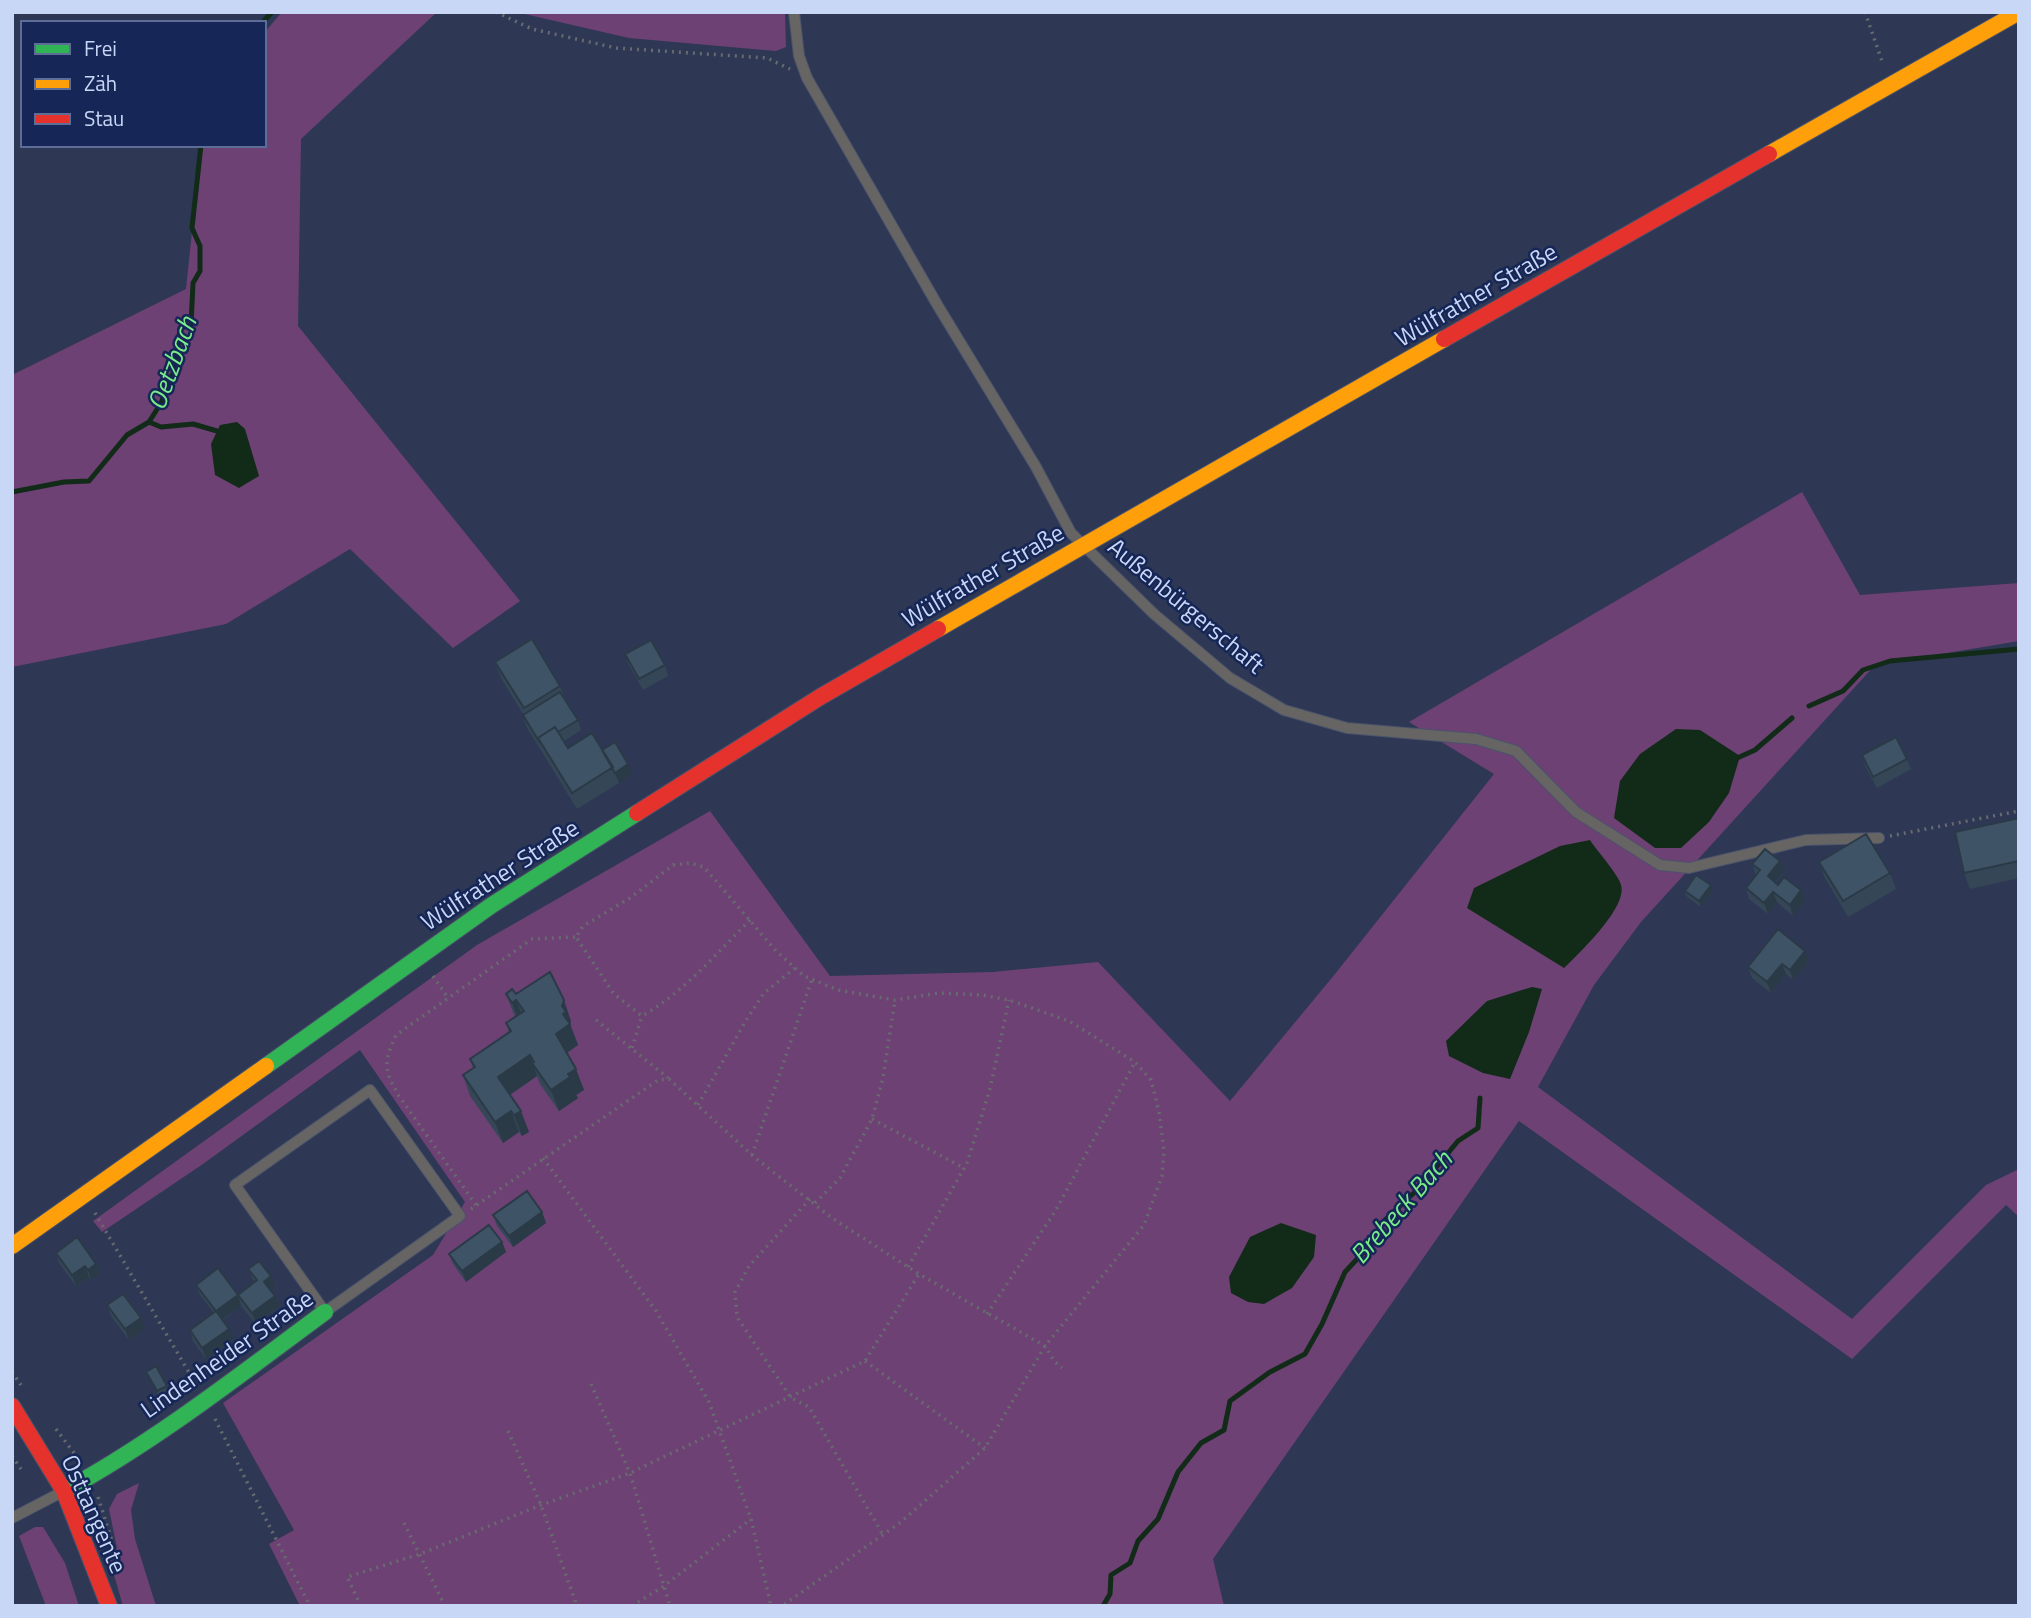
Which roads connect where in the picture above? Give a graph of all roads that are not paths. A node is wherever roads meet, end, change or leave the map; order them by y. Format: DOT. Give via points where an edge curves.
graph roads {
  1 [pos="794,12"];
  2 [pos="2019,12"];
  3 [pos="1082,545"];
  4 [pos="1879,838"];
  5 [pos="12,1246"];
  6 [pos="325,1312"];
  7 [pos="12,1406"];
  8 [pos="64,1491"];
  9 [pos="12,1518"];
  10 [pos="109,1606"];
  1 -- 3 [label="lane, Außenbürgerschaft" via="799,56 807,78"];
  2 -- 3 [label="main road, Wülfrather Straße"];
  3 -- 4 [label="lane, Außenbürgerschaft" via="1230,678 1284,710 1347,728 1476,738 1516,751 1576,812 1660,865 1689,867 1806,840"];
  3 -- 5 [label="main road, Wülfrather Straße" via="820,697 492,905"];
  6 -- 6 [label="lane, Lindenheider Straße" via="460,1216 370,1090 235,1185"];
  6 -- 8 [label="main road, Lindenheider Straße" via="205,1400"];
  7 -- 8 [label="main road, Osttangente"];
  8 -- 9 [label="lane, Lindenheider Straße"];
  8 -- 10 [label="main road, Osttangente"];
}
